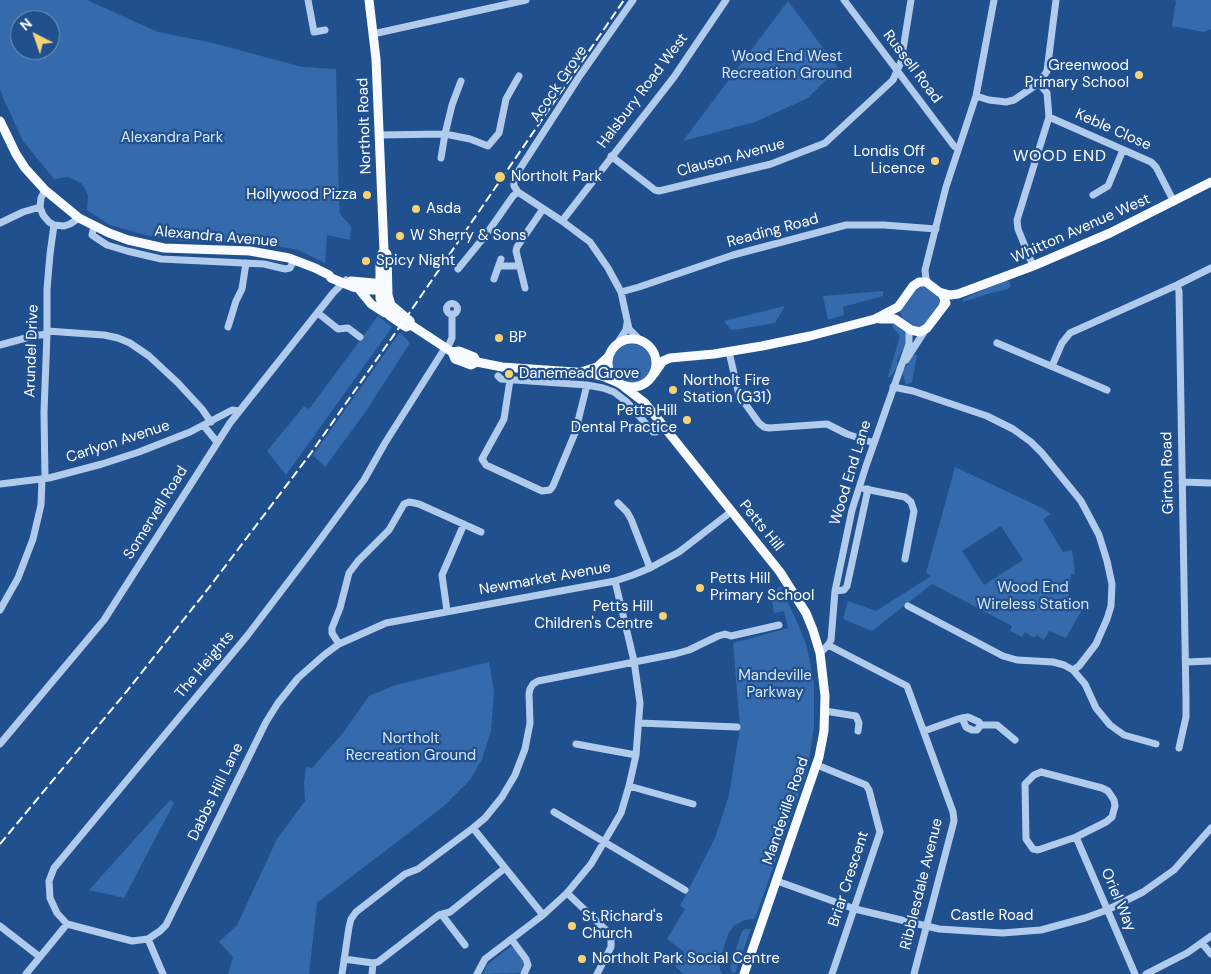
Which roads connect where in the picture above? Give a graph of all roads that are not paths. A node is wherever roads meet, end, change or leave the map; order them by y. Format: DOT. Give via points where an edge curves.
graph roads {
  1 [pos="308,0"];
  2 [pos="369,0"];
  3 [pos="526,0"];
  4 [pos="633,0"];
  5 [pos="726,0"];
  6 [pos="844,0"];
  7 [pos="911,0"];
  8 [pos="994,0"];
  9 [pos="1056,0"];
  10 [pos="325,30"];
  11 [pos="373,34"];
  12 [pos="897,71"];
  13 [pos="519,76"];
  14 [pos="461,81"];
  15 [pos="1039,83"];
  16 [pos="976,96"];
  17 [pos="1049,117"];
  18 [pos="0,121"];
  19 [pos="445,134"];
  20 [pos="379,135"];
  21 [pos="958,149"];
  22 [pos="1123,150"];
  23 [pos="611,156"];
  24 [pos="442,158"];
  25 [pos="1211,182"];
  26 [pos="516,189"];
  27 [pos="45,190"];
  28 [pos="1093,195"];
  29 [pos="1174,202"];
  30 [pos="40,207"];
  31 [pos="543,209"];
  32 [pos="79,218"];
  33 [pos="562,221"];
  34 [pos="0,223"];
  35 [pos="54,225"];
  36 [pos="94,226"];
  37 [pos="936,228"];
  38 [pos="384,251"];
  39 [pos="294,260"];
  40 [pos="246,263"];
  41 [pos="380,265"];
  42 [pos="519,266"];
  43 [pos="926,266"];
  44 [pos="1033,266"];
  45 [pos="1211,268"];
  46 [pos="458,269"];
  47 [pos="494,279"];
  48 [pos="338,280"];
  49 [pos="929,284"];
  50 [pos="1177,285"];
  51 [pos="359,286"];
  52 [pos="913,286"];
  53 [pos="384,287"];
  54 [pos="525,288"];
  55 [pos="621,292"];
  56 [pos="939,292"];
  57 [pos="958,294"];
  58 [pos="898,307"];
  59 [pos="943,307"];
  60 [pos="318,313"];
  61 [pos="452,314"];
  62 [pos="937,315"];
  63 [pos="390,316"];
  64 [pos="627,320"];
  65 [pos="868,321"];
  66 [pos="898,321"];
  67 [pos="411,325"];
  68 [pos="907,327"];
  69 [pos="228,328"];
  70 [pos="928,328"];
  71 [pos="47,333"];
  72 [pos="360,337"];
  73 [pos="644,343"];
  74 [pos="997,343"];
  75 [pos="0,345"];
  76 [pos="448,350"];
  77 [pos="613,350"];
  78 [pos="729,352"];
  79 [pos="674,358"];
  80 [pos="901,366"];
  81 [pos="1052,366"];
  82 [pos="574,372"];
  83 [pos="498,376"];
  84 [pos="651,377"];
  85 [pos="510,380"];
  86 [pos="621,384"];
  87 [pos="587,385"];
  88 [pos="893,387"];
  89 [pos="1107,390"];
  90 [pos="645,403"];
  91 [pos="239,411"];
  92 [pos="208,424"];
  93 [pos="663,426"];
  94 [pos="217,442"];
  95 [pos="874,443"];
  96 [pos="43,479"];
  97 [pos="1182,482"];
  98 [pos="1211,483"];
  99 [pos="0,484"];
  100 [pos="860,488"];
  101 [pos="868,489"];
  102 [pos="618,503"];
  103 [pos="732,511"];
  104 [pos="464,524"];
  105 [pos="481,532"];
  106 [pos="905,559"];
  107 [pos="650,568"];
  108 [pos="616,581"];
  109 [pos="835,591"];
  110 [pos="908,606"];
  111 [pos="0,610"];
  112 [pos="447,611"];
  113 [pos="779,625"];
  114 [pos="348,639"];
  115 [pos="339,644"];
  116 [pos="828,645"];
  117 [pos="820,653"];
  118 [pos="634,661"];
  119 [pos="1211,661"];
  120 [pos="1186,662"];
  121 [pos="1073,670"];
  122 [pos="825,712"];
  123 [pos="640,723"];
  124 [pos="737,727"];
  125 [pos="858,731"];
  126 [pos="924,731"];
  127 [pos="1015,740"];
  128 [pos="0,744"];
  129 [pos="576,744"];
  130 [pos="1156,744"];
  131 [pos="1179,748"];
  132 [pos="636,755"];
  133 [pos="817,765"];
  134 [pos="629,786"];
  135 [pos="693,804"];
  136 [pos="554,812"];
  137 [pos="474,828"];
  138 [pos="1211,828"];
  139 [pos="1076,837"];
  140 [pos="605,842"];
  141 [pos="505,868"];
  142 [pos="777,882"];
  143 [pos="685,890"];
  144 [pos="567,893"];
  145 [pos="855,909"];
  146 [pos="1107,910"];
  147 [pos="443,915"];
  148 [pos="543,916"];
  149 [pos="67,924"];
  150 [pos="0,926"];
  151 [pos="926,926"];
  152 [pos="1211,936"];
  153 [pos="148,939"];
  154 [pos="512,940"];
  155 [pos="1202,943"];
  156 [pos="465,945"];
  157 [pos="1211,954"];
  158 [pos="40,957"];
  159 [pos="344,959"];
  160 [pos="373,963"];
  161 [pos="30,973"];
  162 [pos="163,974"];
  163 [pos="342,974"];
  164 [pos="372,974"];
  165 [pos="477,974"];
  166 [pos="524,974"];
  167 [pos="597,974"];
  168 [pos="744,974"];
  169 [pos="832,974"];
  170 [pos="914,974"];
  171 [pos="1135,974"];
  172 [pos="1146,974"];
  1 -- 10 [label="street" via="314,32"];
  2 -- 11 [label="main road, Northolt Road"];
  3 -- 11 [label="street"];
  4 -- 26 [label="street, Acock Grove" via="517,171 514,178"];
  5 -- 23 [label="street, Halsbury Road West" via="674,77"];
  6 -- 12 [label="street, Russell Road"];
  7 -- 12 [label="street"];
  8 -- 16 [label="street"];
  9 -- 15 [label="street" via="1047,71"];
  11 -- 20 [label="main road, Northolt Road"];
  12 -- 21 [label="street, Russell Road"];
  12 -- 23 [label="street, Clauson Avenue" via="893,80 830,140 771,164 659,191"];
  13 -- 19 [label="street" via="506,99 499,133 488,146"];
  14 -- 19 [label="street"];
  15 -- 16 [label="street" via="1006,102"];
  15 -- 17 [label="street" via="1047,93"];
  16 -- 21 [label="street"];
  17 -- 22 [label="street, Keble Close"];
  17 -- 44 [label="street" via="1018,220 1018,229"];
  18 -- 27 [label="main road, Alexandra Avenue" via="25,168"];
  19 -- 20 [label="street"];
  19 -- 24 [label="street"];
  20 -- 38 [label="main road, Northolt Road"];
  21 -- 37 [label="street"];
  22 -- 28 [label="street" via="1108,186"];
  22 -- 29 [label="street, Keble Close" via="1156,167"];
  23 -- 33 [label="street, Halsbury Road West"];
  25 -- 29 [label="main road, Whitton Avenue West"];
  26 -- 31 [label="street"];
  26 -- 46 [label="street, Acock Grove"];
  27 -- 30 [label="street"];
  27 -- 32 [label="main road, Alexandra Avenue"];
  29 -- 44 [label="main road, Whitton Avenue West"];
  30 -- 34 [label="street"];
  30 -- 35 [label="street" via="45,218"];
  31 -- 33 [label="street"];
  31 -- 42 [label="street" via="517,247"];
  32 -- 35 [label="street" via="64,226"];
  32 -- 36 [label="main road, Alexandra Avenue"];
  33 -- 55 [label="street" via="590,242"];
  35 -- 71 [label="street, Arundel Drive" via="48,276"];
  36 -- 39 [label="main road, Alexandra Avenue" via="128,240 164,248 250,251"];
  36 -- 40 [label="street" via="91,232 95,239 139,254 161,259"];
  37 -- 43 [label="street"];
  37 -- 55 [label="street, Reading Road" via="846,225 733,255"];
  38 -- 41 [label="main road, Northolt Road"];
  38 -- 53 [label="main road, Northolt Road"];
  39 -- 40 [label="street" via="288,269"];
  39 -- 48 [label="main road, Alexandra Avenue"];
  40 -- 69 [label="street" via="242,289"];
  41 -- 51 [label="main road"];
  41 -- 53 [label="main road, Northolt Road"];
  42 -- 47 [label="street" via="500,262"];
  42 -- 54 [label="street"];
  43 -- 49 [label="street"];
  43 -- 52 [label="street"];
  44 -- 57 [label="main road, Whitton Avenue West"];
  45 -- 50 [label="street"];
  48 -- 51 [label="main road, Alexandra Avenue"];
  48 -- 60 [label="street, Somervell Road"];
  49 -- 52 [label="main road" via="919,282"];
  49 -- 56 [label="main road"];
  50 -- 81 [label="street" via="1070,333"];
  50 -- 97 [label="street, Girton Road"];
  51 -- 53 [label="main road, Alexandra Avenue"];
  51 -- 63 [label="main road" via="375,307"];
  52 -- 58 [label="main road"];
  53 -- 63 [label="main road, Northolt Road" via="382,305"];
  53 -- 67 [label="main road, Northolt Road" via="391,305"];
  55 -- 64 [label="street"];
  56 -- 57 [label="main road, Whitton Avenue West"];
  56 -- 59 [label="main road" via="945,300"];
  57 -- 59 [label="main road, Whitton Avenue West"];
  58 -- 65 [label="main road"];
  58 -- 66 [label="main road" via="895,312"];
  59 -- 62 [label="main road, Whitton Avenue West"];
  60 -- 72 [label="street" via="338,329 348,328"];
  60 -- 91 [label="street, Somervell Road"];
  61 -- 76 [label="street" via="452,338"];
  62 -- 70 [label="main road, Wood End Lane"];
  63 -- 67 [label="main road" via="406,327"];
  64 -- 73 [label="street" via="631,332"];
  64 -- 77 [label="street" via="626,330"];
  65 -- 66 [label="main road" via="891,318"];
  65 -- 78 [label="main road"];
  66 -- 68 [label="main road"];
  67 -- 76 [label="main road, Petts Hill"];
  68 -- 70 [label="main road" via="915,332"];
  68 -- 80 [label="street, Wood End Lane" via="909,340"];
  70 -- 80 [label="street, Wood End Lane"];
  71 -- 75 [label="street"];
  71 -- 92 [label="street" via="104,335 130,343 178,383 202,409"];
  71 -- 96 [label="street, Arundel Drive"];
  73 -- 77 [label="main road" via="627,340"];
  73 -- 79 [label="main road" via="662,355"];
  73 -- 84 [label="main road" via="654,355 656,364"];
  74 -- 81 [label="street"];
  76 -- 82 [label="main road, Petts Hill" via="455,359 471,365 477,362"];
  76 -- 149 [label="street, The Heights" via="364,480 305,560 247,636 54,868 49,881 50,898"];
  77 -- 82 [label="main road, Petts Hill" via="597,367"];
  77 -- 86 [label="main road" via="609,368"];
  78 -- 79 [label="main road"];
  78 -- 95 [label="street" via="738,395 764,427 827,424"];
  79 -- 84 [label="main road" via="663,361"];
  80 -- 88 [label="street, Wood End Lane"];
  81 -- 89 [label="street"];
  82 -- 86 [label="main road, Petts Hill" via="599,375"];
  83 -- 85 [label="street"];
  84 -- 86 [label="main road" via="634,387"];
  84 -- 90 [label="main road" via="643,393"];
  85 -- 87 [label="street"];
  85 -- 87 [label="street" via="504,419 484,453 483,462 542,491 550,490 575,433"];
  86 -- 90 [label="main road, Petts Hill"];
  87 -- 93 [label="street" via="618,395 653,432"];
  88 -- 95 [label="street, Wood End Lane"];
  88 -- 121 [label="street" via="987,416 1013,429 1031,442 1081,501 1099,535 1112,584 1107,619 1100,636 1080,666"];
  90 -- 93 [label="main road, Petts Hill"];
  91 -- 92 [label="street, Carlyon Avenue" via="232,410"];
  91 -- 94 [label="street, Somervell Road"];
  92 -- 94 [label="street"];
  92 -- 96 [label="street, Carlyon Avenue" via="130,454"];
  93 -- 103 [label="main road, Petts Hill"];
  94 -- 128 [label="street, Somervell Road" via="104,620"];
  95 -- 100 [label="street, Wood End Lane"];
  96 -- 99 [label="street, Carlyon Avenue"];
  96 -- 111 [label="street, Arundel Drive" via="33,539 18,578"];
  97 -- 98 [label="street"];
  97 -- 120 [label="street, Girton Road"];
  100 -- 101 [label="street"];
  100 -- 109 [label="street, Wood End Lane" via="852,510"];
  101 -- 106 [label="street" via="905,497 911,502 914,511"];
  101 -- 109 [label="street, Wood End Lane" via="847,586 844,590"];
  102 -- 107 [label="street" via="631,519"];
  103 -- 107 [label="street, Newmarket Avenue" via="680,552"];
  103 -- 117 [label="main road, Petts Hill" via="798,598"];
  104 -- 105 [label="street"];
  104 -- 112 [label="street" via="442,575"];
  104 -- 115 [label="street" via="413,502 404,504 389,530 349,573 332,628"];
  107 -- 108 [label="street, Newmarket Avenue"];
  108 -- 112 [label="street, Newmarket Avenue"];
  108 -- 118 [label="street"];
  109 -- 116 [label="street, Wood End Lane"];
  110 -- 121 [label="street" via="1003,656 1053,662"];
  112 -- 114 [label="street, Newmarket Avenue" via="386,623"];
  113 -- 118 [label="street" via="731,636 725,634 689,650"];
  114 -- 115 [label="street, Dabbs Hill Lane"];
  115 -- 153 [label="street, Dabbs Hill Lane" via="298,678 278,703 166,924"];
  116 -- 117 [label="street"];
  116 -- 126 [label="street, Ribblesdale Avenue" via="907,686"];
  117 -- 122 [label="main road, Mandeville Road"];
  118 -- 123 [label="street"];
  118 -- 137 [label="street" via="533,684 529,694 528,736 518,768 502,798"];
  119 -- 120 [label="street"];
  120 -- 131 [label="street, Girton Road" via="1186,717"];
  121 -- 130 [label="street" via="1110,725 1124,735"];
  122 -- 125 [label="street" via="856,716"];
  122 -- 133 [label="main road, Mandeville Road"];
  123 -- 124 [label="street"];
  123 -- 132 [label="street"];
  126 -- 127 [label="street" via="968,717 981,726 997,725"];
  126 -- 151 [label="street, Ribblesdale Avenue" via="951,804 954,821"];
  129 -- 132 [label="street"];
  132 -- 134 [label="street"];
  133 -- 142 [label="main road, Mandeville Road"];
  133 -- 145 [label="street, Briar Crescent" via="866,785 879,826 880,832"];
  134 -- 135 [label="street"];
  134 -- 140 [label="street" via="621,813"];
  136 -- 140 [label="street"];
  137 -- 141 [label="street"];
  137 -- 159 [label="street" via="365,904 352,919"];
  138 -- 146 [label="street, Castle Road" via="1190,854 1160,881"];
  139 -- 139 [label="street" via="1112,817 1115,806 1111,795 1102,788 1049,773 1034,774 1026,784 1028,844 1038,850"];
  139 -- 146 [label="street, Oriel Way"];
  140 -- 143 [label="street"];
  140 -- 144 [label="street"];
  141 -- 147 [label="street"];
  141 -- 148 [label="street"];
  142 -- 145 [label="street, Castle Road"];
  142 -- 168 [label="main road, Mandeville Road"];
  144 -- 148 [label="street"];
  144 -- 167 [label="street" via="611,938 611,947"];
  145 -- 151 [label="street, Castle Road"];
  145 -- 169 [label="street, Briar Crescent"];
  146 -- 151 [label="street, Castle Road" via="1063,925 1023,932"];
  146 -- 171 [label="street, Oriel Way"];
  147 -- 156 [label="street"];
  147 -- 160 [label="street"];
  148 -- 154 [label="street"];
  149 -- 153 [label="street" via="132,941"];
  149 -- 158 [label="street"];
  150 -- 158 [label="street"];
  151 -- 170 [label="street, Ribblesdale Avenue"];
  152 -- 155 [label="street"];
  153 -- 162 [label="street"];
  154 -- 165 [label="street" via="485,959"];
  154 -- 166 [label="street" via="526,959 528,965"];
  155 -- 157 [label="street"];
  155 -- 172 [label="street"];
  158 -- 161 [label="street"];
  159 -- 160 [label="street"];
  159 -- 163 [label="street"];
  160 -- 164 [label="street"];
}
